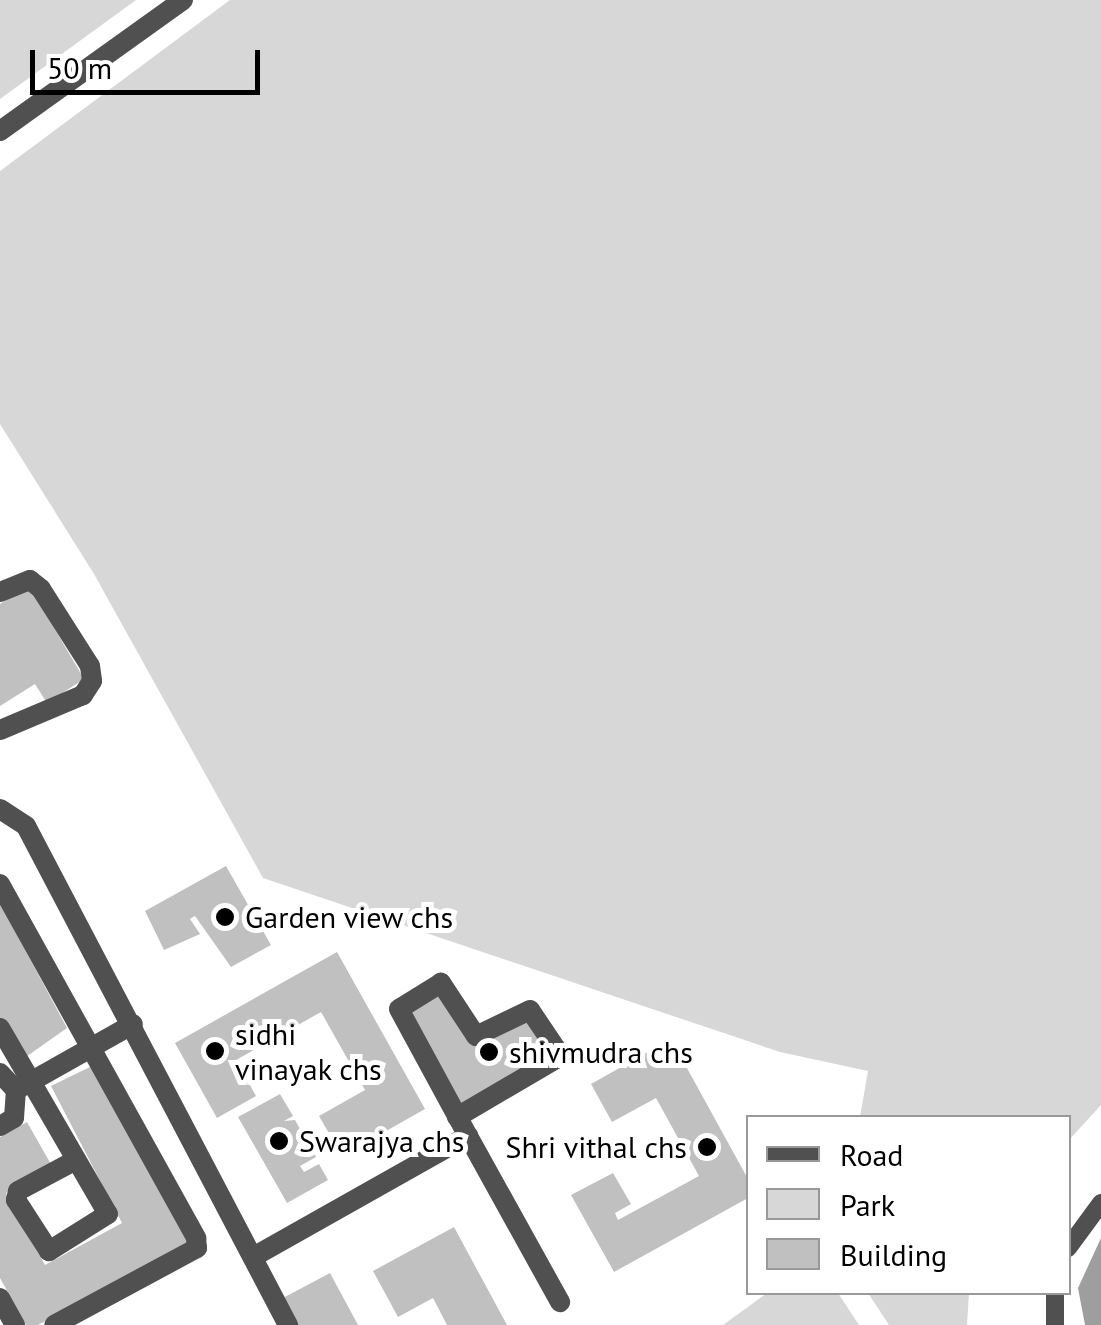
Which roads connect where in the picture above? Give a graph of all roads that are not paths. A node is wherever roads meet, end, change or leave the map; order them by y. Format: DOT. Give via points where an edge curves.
graph roads {
  1 [pos="183,0"];
  2 [pos="0,131"];
  3 [pos="0,592"];
  4 [pos="0,730"];
  5 [pos="0,810"];
  6 [pos="0,884"];
  7 [pos="133,1024"];
  8 [pos="0,1028"];
  9 [pos="93,1047"];
  10 [pos="0,1074"];
  11 [pos="23,1086"];
  12 [pos="458,1117"];
  13 [pos="0,1126"];
  14 [pos="468,1136"];
  15 [pos="76,1160"];
  16 [pos="1101,1204"];
  17 [pos="1071,1244"];
  18 [pos="253,1257"];
  19 [pos="1055,1295"];
  20 [pos="0,1298"];
  21 [pos="560,1302"];
  22 [pos="15,1325"];
  23 [pos="54,1325"];
  24 [pos="288,1325"];
  25 [pos="1055,1325"];
  1 -- 2 [label="street"];
  3 -- 4 [label="street" via="30,580 41,589 90,666 92,681 82,695"];
  5 -- 7 [label="street" via="26,826"];
  6 -- 9 [label="street"];
  7 -- 9 [label="street"];
  7 -- 18 [label="street"];
  8 -- 11 [label="street"];
  9 -- 11 [label="street"];
  9 -- 23 [label="street" via="197,1248"];
  10 -- 11 [label="street"];
  11 -- 13 [label="street" via="14,1118"];
  11 -- 15 [label="street"];
  12 -- 12 [label="street" via="398,1009 441,983 476,1036 530,1010 561,1056"];
  12 -- 14 [label="street"];
  14 -- 18 [label="street"];
  14 -- 21 [label="street"];
  15 -- 15 [label="street" via="108,1214 49,1251 16,1200 18,1191"];
  16 -- 17 [label="lane"];
  18 -- 24 [label="street"];
  19 -- 25 [label="lane"];
  20 -- 22 [label="street"];
}
